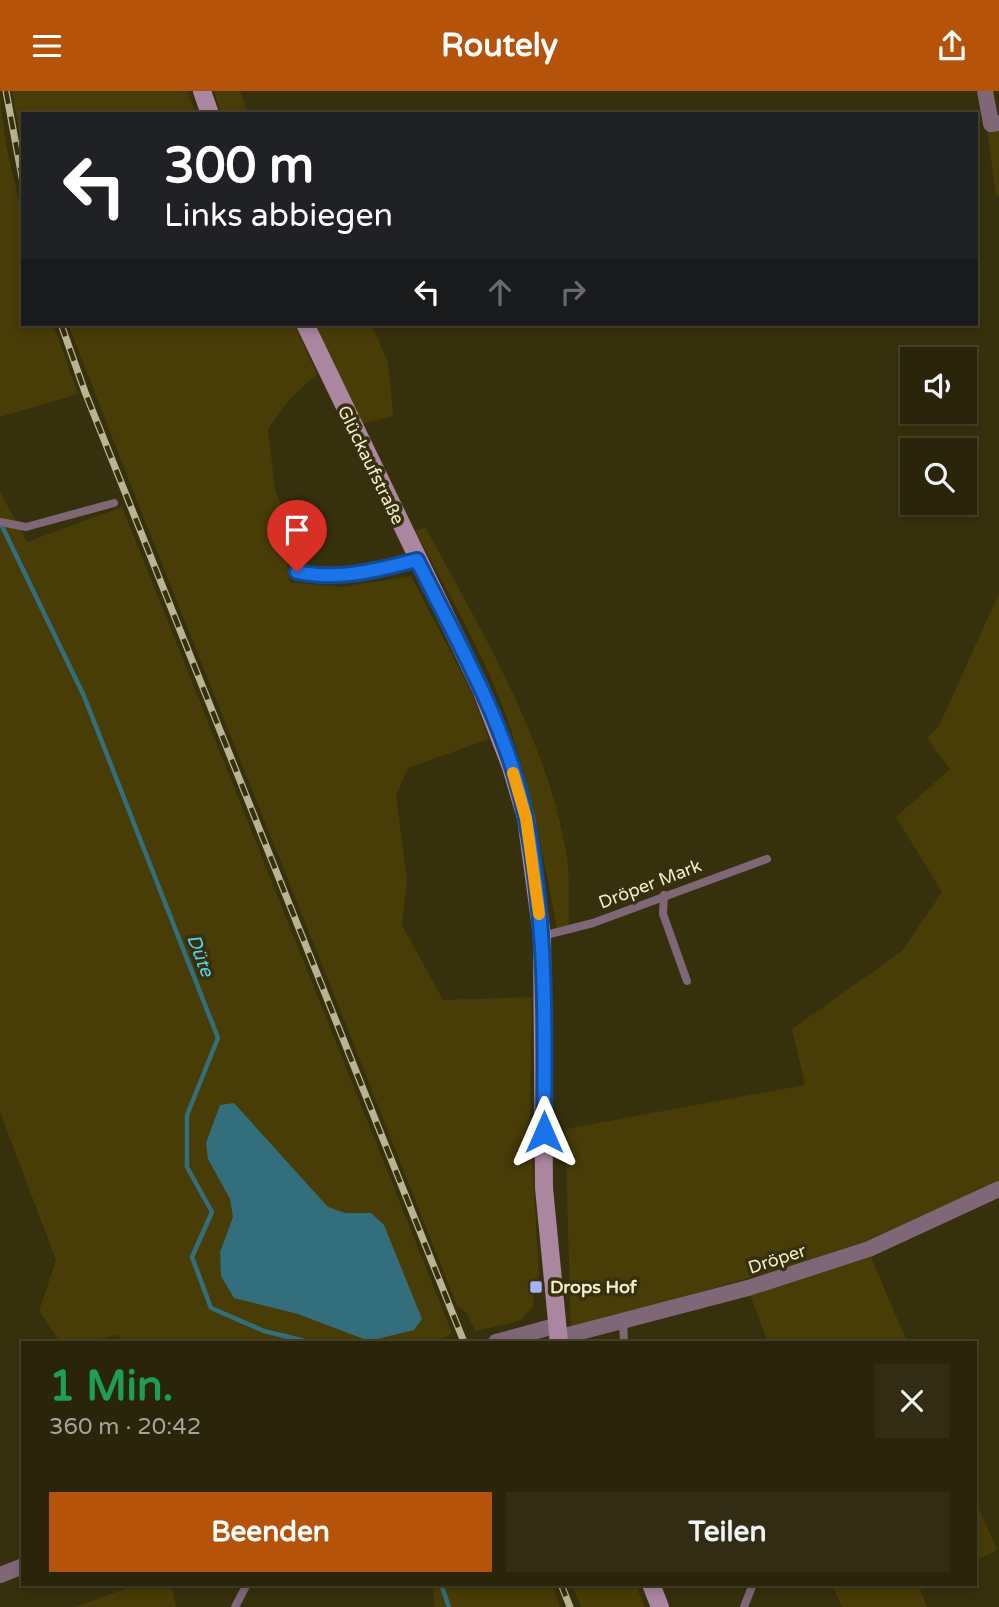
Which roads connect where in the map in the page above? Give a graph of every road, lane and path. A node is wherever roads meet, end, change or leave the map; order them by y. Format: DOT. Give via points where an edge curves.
graph roads {
  1 [pos="202,91"];
  2 [pos="985,91"];
  3 [pos="208,112"];
  4 [pos="999,123"];
  5 [pos="306,326"];
  6 [pos="114,503"];
  7 [pos="0,521"];
  8 [pos="417,560"];
  9 [pos="297,572"];
  10 [pos="767,859"];
  11 [pos="664,895"];
  12 [pos="542,936"];
  13 [pos="687,981"];
  14 [pos="999,1189"];
  15 [pos="623,1321"];
  16 [pos="557,1335"];
  17 [pos="504,1341"];
  18 [pos="624,1341"];
  19 [pos="21,1567"];
  20 [pos="0,1575"];
  21 [pos="246,1586"];
  22 [pos="651,1586"];
  23 [pos="751,1586"];
  24 [pos="235,1607"];
  25 [pos="660,1607"];
  26 [pos="744,1607"];
  1 -- 3 [label="main road"];
  2 -- 4 [label="street" via="991,124"];
  5 -- 8 [label="main road, Glückaufstraße"];
  6 -- 7 [label="lane" via="26,527"];
  8 -- 9 [label="street" via="365,573 319,576"];
  8 -- 12 [label="main road, Glückaufstraße" via="481,689 511,767 526,818"];
  10 -- 11 [label="lane, Dröper Mark"];
  11 -- 12 [label="lane, Dröper Mark" via="593,923"];
  11 -- 13 [label="lane" via="663,914"];
  12 -- 16 [label="main road, Glückaufstraße" via="544,1188"];
  14 -- 15 [label="street, Dröper" via="869,1249"];
  15 -- 16 [label="street, Dröper"];
  15 -- 18 [label="lane"];
  16 -- 17 [label="street, Dröper"];
  19 -- 20 [label="street"];
  21 -- 24 [label="lane"];
  22 -- 25 [label="main road"];
  23 -- 26 [label="lane"];
}
